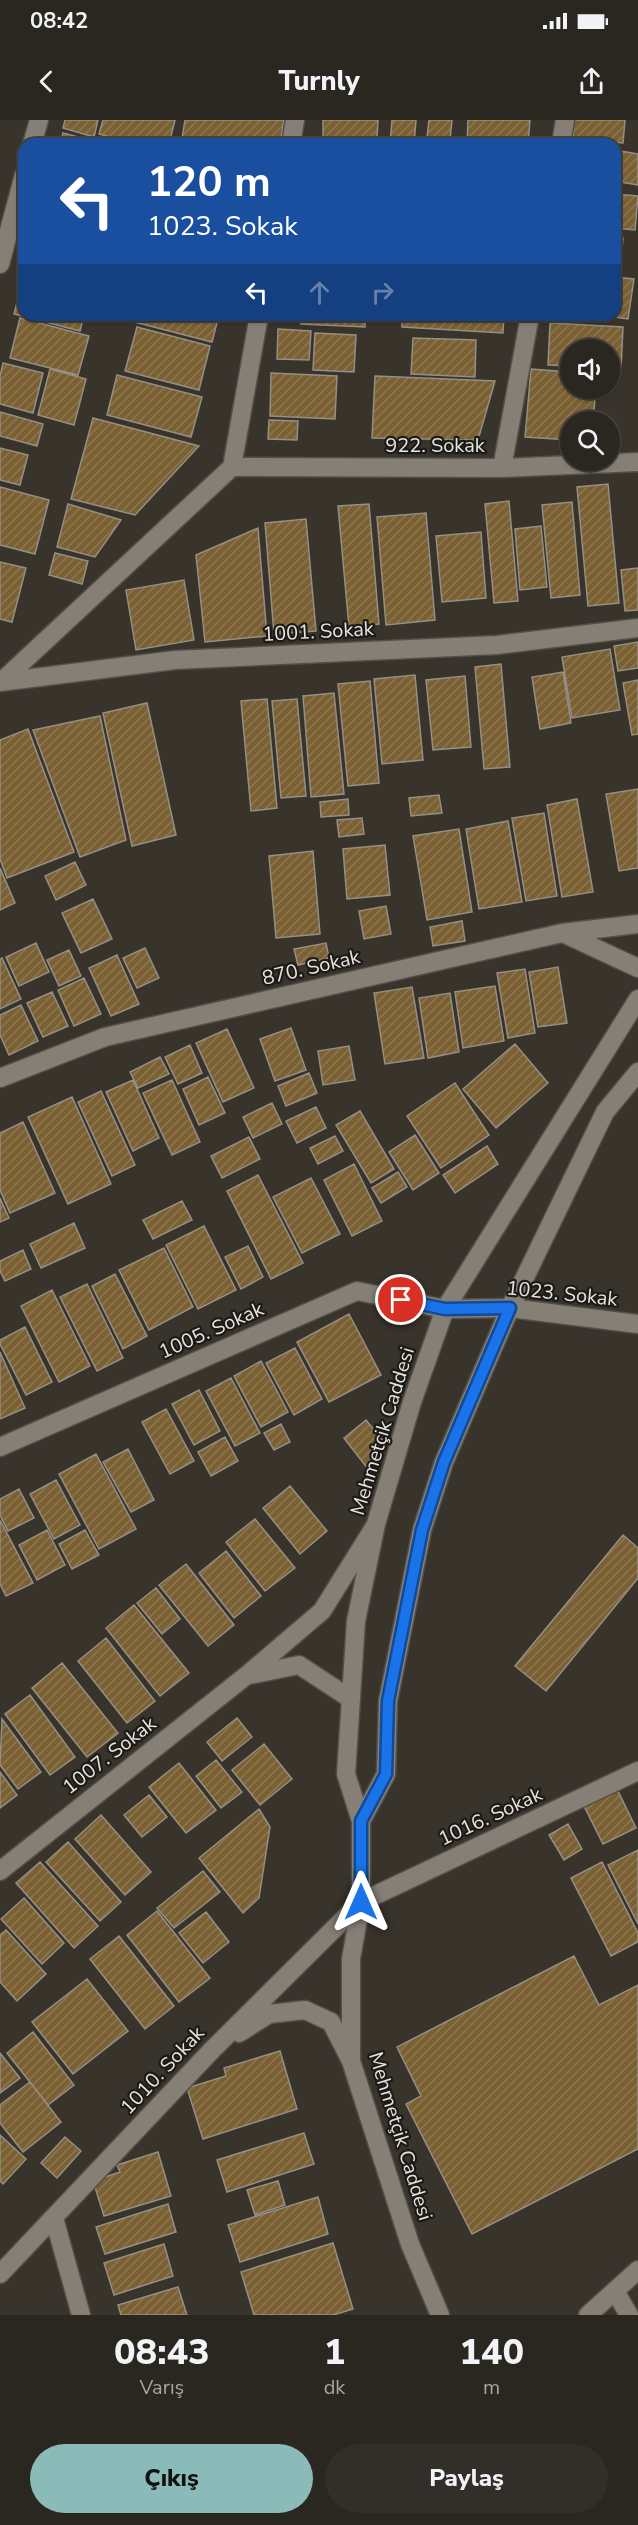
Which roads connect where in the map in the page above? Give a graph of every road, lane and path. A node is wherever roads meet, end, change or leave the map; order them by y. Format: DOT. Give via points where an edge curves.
graph roads {
  1 [pos="39,120"];
  2 [pos="295,120"];
  3 [pos="565,120"];
  4 [pos="34,138"];
  5 [pos="292,138"];
  6 [pos="562,138"];
  7 [pos="18,197"];
  8 [pos="0,264"];
  9 [pos="258,321"];
  10 [pos="529,321"];
  11 [pos="638,462"];
  12 [pos="232,467"];
  13 [pos="502,468"];
  14 [pos="638,628"];
  15 [pos="1,682"];
  16 [pos="638,924"];
  17 [pos="562,933"];
  18 [pos="638,968"];
  19 [pos="638,999"];
  20 [pos="638,1072"];
  21 [pos="0,1077"];
  22 [pos="510,1308"];
  23 [pos="445,1309"];
  24 [pos="638,1324"];
  25 [pos="0,1447"];
  26 [pos="376,1524"];
  27 [pos="247,1675"];
  28 [pos="351,1699"];
  29 [pos="638,1771"];
  30 [pos="361,1821"];
  31 [pos="0,1871"];
  32 [pos="361,1902"];
  33 [pos="212,2050"];
  34 [pos="351,2061"];
  35 [pos="54,2218"];
  36 [pos="638,2270"];
  37 [pos="0,2274"];
  38 [pos="615,2291"];
  39 [pos="81,2315"];
  40 [pos="440,2315"];
  41 [pos="588,2315"];
  42 [pos="629,2315"];
  1 -- 4 [label="street"];
  2 -- 5 [label="street"];
  3 -- 6 [label="street"];
  7 -- 8 [label="street"];
  9 -- 12 [label="street"];
  10 -- 13 [label="street"];
  11 -- 13 [label="street, 922. Sokak"];
  12 -- 13 [label="street, 922. Sokak"];
  12 -- 15 [label="street"];
  14 -- 15 [label="street, 1001. Sokak" via="497,645 175,660"];
  16 -- 17 [label="street, 870. Sokak"];
  17 -- 18 [label="street"];
  17 -- 21 [label="street, 870. Sokak" via="105,1037"];
  19 -- 23 [label="street, Mehmetçik Caddesi"];
  20 -- 22 [label="street, Mehmetçik Caddesi" via="605,1112"];
  22 -- 23 [label="street, 1023. Sokak"];
  22 -- 24 [label="street, 1023. Sokak"];
  22 -- 30 [label="street, Mehmetçik Caddesi" via="444,1462 422,1530 388,1701 386,1774"];
  23 -- 25 [label="street, 1005. Sokak" via="357,1291"];
  23 -- 26 [label="street, Mehmetçik Caddesi" via="412,1402"];
  26 -- 27 [label="street, 1007. Sokak" via="322,1611"];
  26 -- 28 [label="street, Mehmetçik Caddesi" via="356,1621"];
  27 -- 28 [label="street" via="299,1665"];
  27 -- 31 [label="street, 1007. Sokak"];
  28 -- 30 [label="street, Mehmetçik Caddesi" via="346,1774"];
  29 -- 32 [label="street, 1016. Sokak"];
  30 -- 32 [label="street, Mehmetçik Caddesi"];
  32 -- 33 [label="street, 1010. Sokak"];
  32 -- 34 [label="street, Mehmetçik Caddesi" via="351,1959"];
  33 -- 34 [label="street" via="269,2014 305,2010 331,2022"];
  33 -- 35 [label="street, 1010. Sokak"];
  34 -- 40 [label="street, Mehmetçik Caddesi" via="410,2244"];
  35 -- 37 [label="street, 1010. Sokak"];
  35 -- 39 [label="street"];
  36 -- 38 [label="street"];
  38 -- 41 [label="street"];
  38 -- 42 [label="street"];
}
